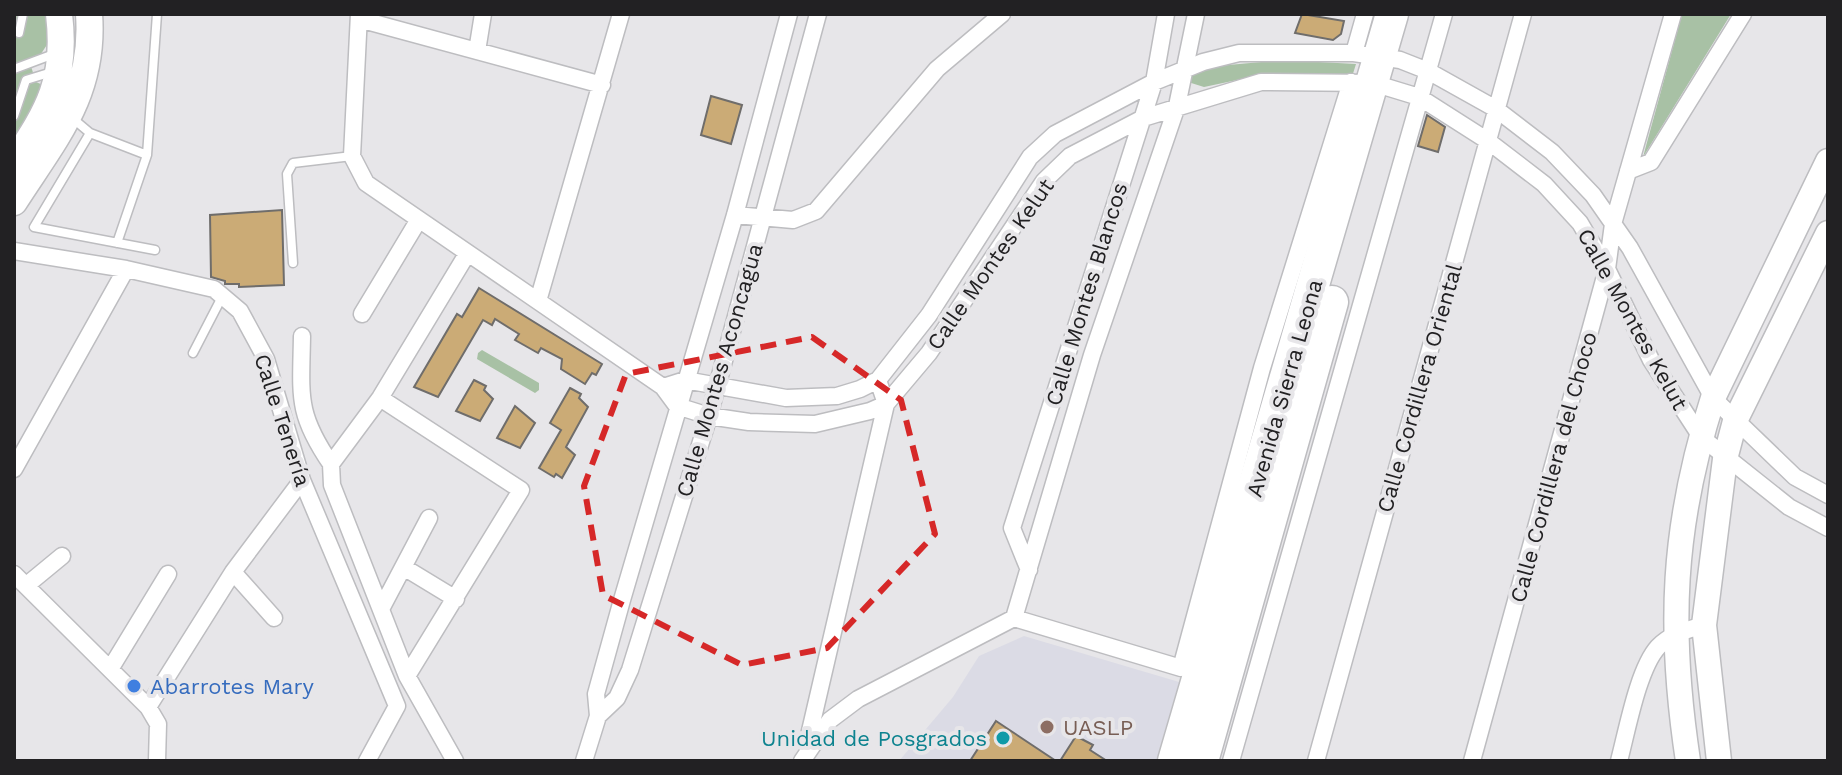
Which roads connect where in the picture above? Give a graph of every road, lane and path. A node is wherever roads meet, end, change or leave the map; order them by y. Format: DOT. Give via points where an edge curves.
graph roads {
  1 [pos="23,14"];
  2 [pos="59,14"];
  3 [pos="89,14"];
  4 [pos="157,14"];
  5 [pos="483,14"];
  6 [pos="621,14"];
  7 [pos="789,14"];
  8 [pos="818,14"];
  9 [pos="1002,14"];
  10 [pos="1166,14"];
  11 [pos="1196,14"];
  12 [pos="1365,14"];
  13 [pos="1392,14"];
  14 [pos="1413,14"];
  15 [pos="1444,14"];
  16 [pos="1523,14"];
  17 [pos="1673,14"];
  18 [pos="1743,14"];
  19 [pos="359,16"];
  20 [pos="19,33"];
  21 [pos="477,51"];
  22 [pos="60,60"];
  23 [pos="1187,68"];
  24 [pos="14,69"];
  25 [pos="1387,74"];
  26 [pos="1154,82"];
  27 [pos="602,85"];
  28 [pos="1177,106"];
  29 [pos="1496,109"];
  30 [pos="58,114"];
  31 [pos="14,116"];
  32 [pos="1143,118"];
  33 [pos="90,133"];
  34 [pos="1488,141"];
  35 [pos="147,155"];
  36 [pos="352,156"];
  37 [pos="1828,161"];
  38 [pos="14,162"];
  39 [pos="1628,171"];
  40 [pos="14,202"];
  41 [pos="735,215"];
  42 [pos="762,220"];
  43 [pos="418,221"];
  44 [pos="1613,224"];
  45 [pos="1828,233"];
  46 [pos="117,243"];
  47 [pos="155,250"];
  48 [pos="14,251"];
  49 [pos="467,254"];
  50 [pos="293,263"];
  51 [pos="126,269"];
  52 [pos="1607,269"];
  53 [pos="1326,283"];
  54 [pos="223,294"];
  55 [pos="538,301"];
  56 [pos="362,314"];
  57 [pos="302,336"];
  58 [pos="193,353"];
  59 [pos="685,380"];
  60 [pos="878,380"];
  61 [pos="663,387"];
  62 [pos="717,387"];
  63 [pos="380,398"];
  64 [pos="1713,398"];
  65 [pos="886,404"];
  66 [pos="677,406"];
  67 [pos="709,416"];
  68 [pos="1735,421"];
  69 [pos="1701,437"];
  70 [pos="1725,459"];
  71 [pos="331,464"];
  72 [pos="14,469"];
  73 [pos="302,480"];
  74 [pos="1828,495"];
  75 [pos="429,518"];
  76 [pos="1828,528"];
  77 [pos="62,556"];
  78 [pos="405,568"];
  79 [pos="1029,570"];
  80 [pos="233,572"];
  81 [pos="14,574"];
  82 [pos="168,574"];
  83 [pos="28,584"];
  84 [pos="456,599"];
  85 [pos="622,600"];
  86 [pos="381,609"];
  87 [pos="647,609"];
  88 [pos="274,618"];
  89 [pos="1014,618"];
  90 [pos="1704,625"];
  91 [pos="1674,635"];
  92 [pos="112,666"];
  93 [pos="407,676"];
  94 [pos="148,707"];
  95 [pos="598,716"];
  96 [pos="804,757"];
  97 [pos="157,761"];
  98 [pos="367,761"];
  99 [pos="455,761"];
  100 [pos="584,761"];
  101 [pos="1174,761"];
  102 [pos="1202,761"];
  103 [pos="1231,761"];
  104 [pos="1316,761"];
  105 [pos="1472,761"];
  106 [pos="1619,761"];
  107 [pos="1688,761"];
  108 [pos="1719,761"];
  1 -- 20 [label="lane"];
  2 -- 22 [label="main road"];
  3 -- 30 [label="main road" via="91,42 82,89"];
  4 -- 35 [label="lane"];
  5 -- 21 [label="street"];
  6 -- 27 [label="street"];
  7 -- 41 [label="street, Calle Montes Aconcagua"];
  8 -- 42 [label="street, Calle Montes Aconcagua"];
  9 -- 42 [label="street" via="937,69 816,211 793,220"];
  10 -- 26 [label="street, Calle Montes Blancos"];
  11 -- 23 [label="street, Calle Montes Blancos"];
  12 -- 25 [label="street, Avenida Sierra Leona"];
  13 -- 25 [label="highway, Avenida Sierra Leona"];
  14 -- 25 [label="highway, Avenida Sierra Leona"];
  15 -- 25 [label="street, Avenida Sierra Leona"];
  16 -- 29 [label="street, Calle Cordillera Oriental"];
  17 -- 39 [label="street, Calle Cordillera del Choco"];
  18 -- 39 [label="street" via="1651,162"];
  19 -- 21 [label="street"];
  19 -- 36 [label="street"];
  21 -- 27 [label="street"];
  22 -- 24 [label="lane"];
  22 -- 30 [label="main road"];
  22 -- 31 [label="lane" via="26,80"];
  23 -- 25 [label="street, Calle Montes Kelut" via="1239,53"];
  23 -- 26 [label="street, Calle Montes Kelut"];
  23 -- 28 [label="street, Calle Montes Blancos"];
  25 -- 28 [label="street, Calle Montes Kelut" via="1261,82"];
  25 -- 29 [label="street, Calle Montes Kelut"];
  25 -- 34 [label="street, Calle Montes Kelut"];
  25 -- 53 [label="highway, Avenida Sierra Leona"];
  25 -- 89 [label="street, Avenida Sierra Leona" via="1262,368 1181,668"];
  25 -- 103 [label="street, Avenida Sierra Leona"];
  26 -- 32 [label="street, Calle Montes Blancos"];
  26 -- 60 [label="street, Calle Montes Kelut" via="1055,134 1030,157 929,315"];
  27 -- 55 [label="street"];
  28 -- 32 [label="street, Calle Montes Kelut"];
  28 -- 79 [label="street, Calle Montes Blancos" via="1092,355"];
  29 -- 34 [label="street, Calle Cordillera Oriental"];
  29 -- 44 [label="street, Calle Montes Kelut" via="1552,152"];
  30 -- 33 [label="lane"];
  30 -- 38 [label="main road"];
  30 -- 40 [label="main road"];
  32 -- 65 [label="street, Calle Montes Kelut" via="1070,156 1044,181 929,353"];
  32 -- 79 [label="street, Calle Montes Blancos" via="1012,528"];
  33 -- 35 [label="lane"];
  33 -- 46 [label="lane" via="34,227"];
  34 -- 52 [label="street, Calle Montes Kelut" via="1544,184 1580,223"];
  34 -- 104 [label="street, Calle Cordillera Oriental"];
  35 -- 46 [label="lane"];
  36 -- 43 [label="street" via="366,183"];
  36 -- 50 [label="lane" via="293,163 287,174"];
  37 -- 64 [label="street"];
  39 -- 44 [label="street, Calle Cordillera del Choco"];
  41 -- 42 [label="street"];
  41 -- 59 [label="street, Calle Montes Aconcagua"];
  42 -- 62 [label="street, Calle Montes Aconcagua"];
  43 -- 49 [label="street"];
  43 -- 56 [label="street"];
  44 -- 52 [label="street, Calle Cordillera del Choco"];
  44 -- 64 [label="street, Calle Montes Kelut"];
  45 -- 68 [label="street"];
  46 -- 47 [label="lane"];
  48 -- 51 [label="street"];
  49 -- 55 [label="street"];
  49 -- 63 [label="street"];
  51 -- 54 [label="street"];
  51 -- 72 [label="street"];
  52 -- 69 [label="street, Calle Montes Kelut" via="1651,360"];
  52 -- 105 [label="street, Calle Cordillera del Choco"];
  53 -- 101 [label="highway, Avenida Sierra Leona"];
  53 -- 102 [label="highway, Avenida Sierra Leona"];
  54 -- 58 [label="lane"];
  54 -- 73 [label="street, Calle Tenería" via="240,311 266,359"];
  55 -- 61 [label="street"];
  57 -- 71 [label="street" via="301,399 309,432"];
  59 -- 61 [label="street"];
  59 -- 62 [label="street"];
  59 -- 66 [label="street, Calle Montes Aconcagua"];
  60 -- 62 [label="street" via="837,396 786,398"];
  60 -- 65 [label="street"];
  61 -- 66 [label="street"];
  62 -- 67 [label="street, Calle Montes Aconcagua"];
  63 -- 71 [label="street"];
  63 -- 84 [label="street" via="521,490"];
  64 -- 68 [label="street, Calle Montes Kelut"];
  64 -- 69 [label="street"];
  65 -- 67 [label="street, Calle Montes Kelut" via="835,423 781,426"];
  65 -- 96 [label="street"];
  66 -- 67 [label="street, Calle Montes Kelut"];
  66 -- 85 [label="street, Calle Montes Aconcagua"];
  67 -- 87 [label="street, Calle Montes Aconcagua"];
  68 -- 70 [label="street"];
  68 -- 74 [label="street, Calle Montes Kelut" via="1795,477"];
  69 -- 70 [label="street, Calle Montes Kelut"];
  69 -- 91 [label="street" via="1681,526"];
  70 -- 76 [label="street, Calle Montes Kelut" via="1789,507"];
  70 -- 90 [label="street"];
  71 -- 86 [label="street" via="332,485"];
  73 -- 80 [label="street"];
  73 -- 98 [label="street, Calle Tenería" via="397,706"];
  75 -- 78 [label="street"];
  77 -- 83 [label="street"];
  78 -- 84 [label="street"];
  78 -- 86 [label="street"];
  79 -- 89 [label="street, Calle Montes Blancos"];
  80 -- 88 [label="street"];
  80 -- 94 [label="street"];
  81 -- 83 [label="street"];
  82 -- 92 [label="street"];
  83 -- 92 [label="street"];
  84 -- 93 [label="street"];
  85 -- 87 [label="street"];
  85 -- 95 [label="street, Calle Montes Aconcagua" via="596,694"];
  86 -- 93 [label="street"];
  87 -- 95 [label="street, Calle Montes Aconcagua" via="630,670 617,698"];
  89 -- 96 [label="street" via="858,699 830,720"];
  90 -- 91 [label="street"];
  90 -- 108 [label="street"];
  91 -- 106 [label="street" via="1656,648 1642,680"];
  91 -- 107 [label="street"];
  92 -- 94 [label="street"];
  93 -- 99 [label="street"];
  94 -- 97 [label="street" via="158,724"];
  95 -- 100 [label="street, Calle Montes Aconcagua"];
}
